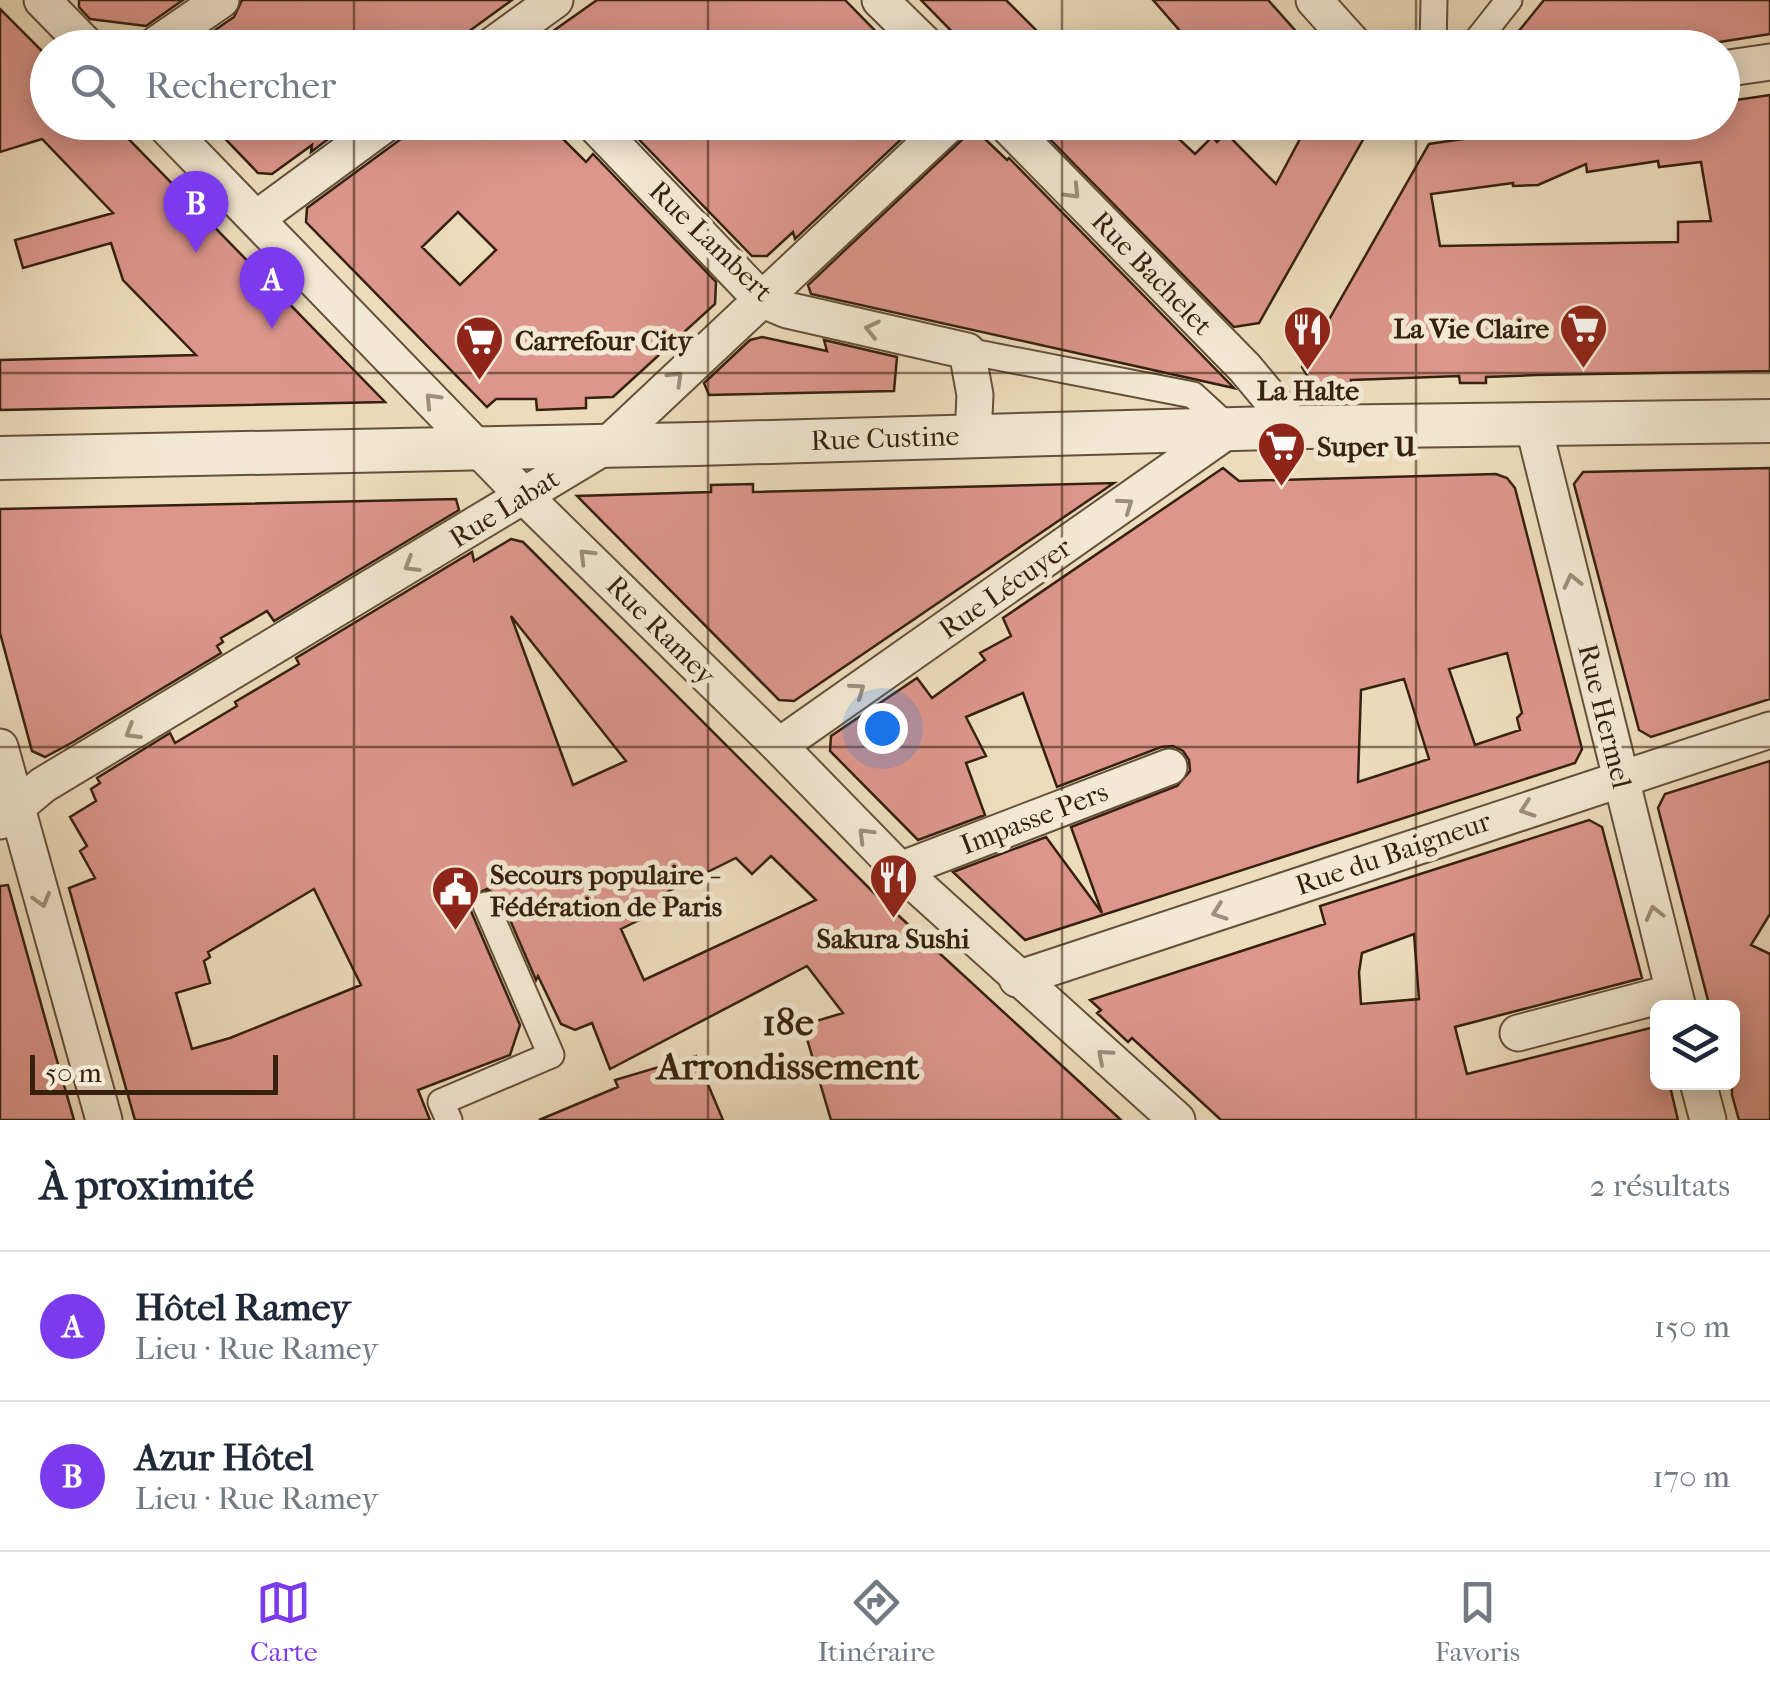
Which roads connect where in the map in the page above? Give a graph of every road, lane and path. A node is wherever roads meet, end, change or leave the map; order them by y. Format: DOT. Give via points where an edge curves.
graph roads {
  1 [pos="42,0"];
  2 [pos="220,0"];
  3 [pos="555,0"];
  4 [pos="880,0"];
  5 [pos="1314,0"];
  6 [pos="1434,0"];
  7 [pos="1510,0"];
  8 [pos="71,30"];
  9 [pos="177,30"];
  10 [pos="521,30"];
  11 [pos="911,30"];
  12 [pos="1341,30"];
  13 [pos="1433,30"];
  14 [pos="1486,30"];
  15 [pos="1770,62"];
  16 [pos="1740,66"];
  17 [pos="179,140"];
  18 [pos="364,140"];
  19 [pos="609,140"];
  20 [pos="932,140"];
  21 [pos="1022,140"];
  22 [pos="256,219"];
  23 [pos="761,298"];
  24 [pos="967,350"];
  25 [pos="1770,421"];
  26 [pos="1533,424"];
  27 [pos="1294,428"];
  28 [pos="1230,429"];
  29 [pos="973,436"];
  30 [pos="606,446"];
  31 [pos="478,448"];
  32 [pos="0,458"];
  33 [pos="524,496"];
  34 [pos="1770,730"];
  35 [pos="778,746"];
  36 [pos="0,747"];
  37 [pos="1169,768"];
  38 [pos="1620,777"];
  39 [pos="8,813"];
  40 [pos="900,870"];
  41 [pos="486,905"];
  42 [pos="1017,979"];
  43 [pos="1676,1000"];
  44 [pos="1650,1005"];
  45 [pos="1518,1033"];
  46 [pos="1700,1090"];
  47 [pos="104,1120"];
  48 [pos="449,1120"];
  49 [pos="1177,1120"];
  50 [pos="1708,1120"];
  1 -- 8 [label="street"];
  2 -- 9 [label="street"];
  3 -- 10 [label="street"];
  4 -- 11 [label="street"];
  5 -- 12 [label="street"];
  6 -- 13 [label="street"];
  7 -- 14 [label="street"];
  15 -- 16 [label="street"];
  17 -- 22 [label="street, Rue Ramey"];
  18 -- 22 [label="street"];
  19 -- 23 [label="street, Rue Lambert"];
  20 -- 23 [label="street, Rue Labat"];
  21 -- 27 [label="street, Rue Bachelet, one-way" via="1246,368"];
  31 -- 22 [label="street, Rue Ramey, one-way"];
  24 -- 23 [label="street, Rue Lambert, one-way" via="787,310"];
  30 -- 23 [label="street, Rue Labat, one-way"];
  24 -- 28 [label="street, Rue Lambert" via="1193,396"];
  24 -- 29 [label="street"];
  25 -- 26 [label="street, Rue Custine"];
  26 -- 27 [label="street, Rue Custine"];
  38 -- 26 [label="street, Rue Hermel, one-way"];
  27 -- 28 [label="street, Rue Custine"];
  28 -- 29 [label="street, Rue Custine"];
  35 -- 28 [label="street, Rue Lécuyer, one-way"];
  29 -- 30 [label="street, Rue Custine"];
  30 -- 31 [label="street, Rue Custine"];
  30 -- 33 [label="street, Rue Labat"];
  31 -- 32 [label="street, Rue Custine"];
  31 -- 33 [label="street, Rue Ramey"];
  35 -- 33 [label="street, Rue Ramey, one-way"];
  33 -- 39 [label="street, Rue Labat, one-way" via="43,785"];
  34 -- 38 [label="street, Rue du Baigneur"];
  40 -- 35 [label="street, Rue Ramey, one-way"];
  36 -- 39 [label="street"];
  37 -- 40 [label="street, Impasse Pers"];
  38 -- 42 [label="street, Rue du Baigneur, one-way"];
  43 -- 38 [label="street, Rue Hermel, one-way"];
  39 -- 47 [label="street, one-way"];
  40 -- 42 [label="street, Rue Ramey"];
  41 -- 48 [label="street" via="551,1055 441,1102"];
  49 -- 42 [label="street, Rue Ramey, one-way"];
  44 -- 45 [label="street"];
  46 -- 50 [label="street"];
}
